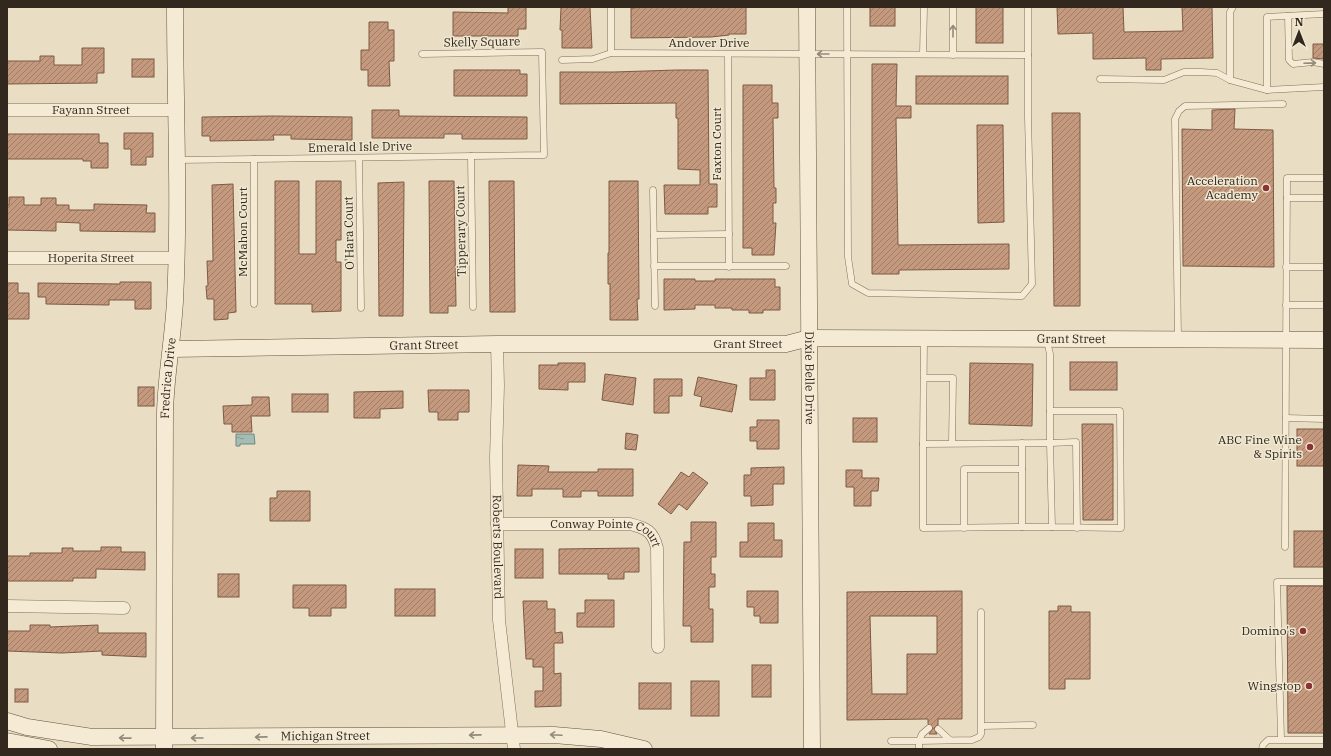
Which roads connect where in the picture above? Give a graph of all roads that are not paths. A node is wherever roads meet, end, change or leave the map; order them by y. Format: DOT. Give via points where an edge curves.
graph roads {
  1 [pos="175,7"];
  2 [pos="611,7"];
  3 [pos="807,7"];
  4 [pos="847,7"];
  5 [pos="924,7"];
  6 [pos="953,7"];
  7 [pos="1028,7"];
  8 [pos="1233,7"];
  9 [pos="1324,14"];
  10 [pos="1288,16"];
  11 [pos="611,53"];
  12 [pos="422,54"];
  13 [pos="807,54"];
  14 [pos="848,54"];
  15 [pos="923,54"];
  16 [pos="953,54"];
  17 [pos="728,55"];
  18 [pos="1028,55"];
  19 [pos="562,60"];
  20 [pos="1324,64"];
  21 [pos="1100,79"];
  22 [pos="1230,80"];
  23 [pos="1324,87"];
  24 [pos="1267,90"];
  25 [pos="1283,104"];
  26 [pos="7,110"];
  27 [pos="175,110"];
  28 [pos="544,155"];
  29 [pos="472,156"];
  30 [pos="359,158"];
  31 [pos="254,159"];
  32 [pos="176,160"];
  33 [pos="1324,178"];
  34 [pos="653,190"];
  35 [pos="1287,198"];
  36 [pos="1324,198"];
  37 [pos="729,234"];
  38 [pos="654,235"];
  39 [pos="7,258"];
  40 [pos="176,258"];
  41 [pos="654,266"];
  42 [pos="786,266"];
  43 [pos="729,267"];
  44 [pos="1286,268"];
  45 [pos="1324,268"];
  46 [pos="254,304"];
  47 [pos="1286,305"];
  48 [pos="1324,305"];
  49 [pos="654,306"];
  50 [pos="473,307"];
  51 [pos="361,308"];
  52 [pos="809,338"];
  53 [pos="924,338"];
  54 [pos="1178,338"];
  55 [pos="1047,339"];
  56 [pos="1286,340"];
  57 [pos="1324,340"];
  58 [pos="497,344"];
  59 [pos="171,349"];
  60 [pos="924,378"];
  61 [pos="1050,411"];
  62 [pos="1286,418"];
  63 [pos="1324,419"];
  64 [pos="952,443"];
  65 [pos="1022,443"];
  66 [pos="1050,443"];
  67 [pos="923,444"];
  68 [pos="1022,469"];
  69 [pos="497,524"];
  70 [pos="1022,527"];
  71 [pos="964,528"];
  72 [pos="1052,528"];
  73 [pos="1077,528"];
  74 [pos="1285,547"];
  75 [pos="1324,582"];
  76 [pos="7,606"];
  77 [pos="124,608"];
  78 [pos="981,612"];
  79 [pos="658,647"];
  80 [pos="7,721"];
  81 [pos="1033,725"];
  82 [pos="982,726"];
  83 [pos="929,728"];
  84 [pos="938,729"];
  85 [pos="1281,739"];
  86 [pos="950,740"];
  87 [pos="1324,740"];
  88 [pos="7,741"];
  89 [pos="892,741"];
  90 [pos="514,742"];
  91 [pos="919,742"];
  92 [pos="164,744"];
  93 [pos="49,749"];
  94 [pos="644,749"];
  95 [pos="812,749"];
  96 [pos="919,749"];
  97 [pos="1262,749"];
  1 -- 27 [label="street, Fredrica Drive"];
  2 -- 11 [label="lane"];
  3 -- 13 [label="street, Dixie Belle Drive"];
  4 -- 14 [label="lane"];
  5 -- 15 [label="lane"];
  16 -- 6 [label="lane, one-way"];
  7 -- 18 [label="lane"];
  8 -- 22 [label="lane" via="1230,12"];
  9 -- 10 [label="lane"];
  10 -- 20 [label="lane, one-way" via="1289,60 1293,64"];
  10 -- 24 [label="lane" via="1267,17"];
  11 -- 17 [label="lane, Andover Drive"];
  11 -- 19 [label="lane, Andover Drive" via="593,59"];
  12 -- 28 [label="lane, Skelly Square" via="542,52"];
  14 -- 13 [label="lane, Andover Drive, one-way"];
  13 -- 17 [label="lane, Andover Drive"];
  13 -- 52 [label="street, Dixie Belle Drive"];
  14 -- 15 [label="lane, Andover Drive"];
  14 -- 18 [label="lane" via="848,257 852,284 868,293 1022,296 1032,284"];
  15 -- 16 [label="lane, Andover Drive"];
  16 -- 18 [label="lane, Andover Drive"];
  17 -- 37 [label="lane, Faxton Court"];
  21 -- 22 [label="lane" via="1164,80 1184,72 1201,72 1216,73"];
  22 -- 24 [label="lane"];
  23 -- 24 [label="lane"];
  25 -- 54 [label="lane" via="1185,106 1179,111 1176,119"];
  26 -- 27 [label="street, Fayann Street"];
  27 -- 32 [label="street, Fredrica Drive"];
  28 -- 29 [label="lane, Emerald Isle Drive"];
  29 -- 30 [label="lane, Emerald Isle Drive"];
  29 -- 50 [label="lane, Tipperary Court"];
  30 -- 31 [label="lane, Emerald Isle Drive"];
  30 -- 51 [label="lane, O'Hara Court"];
  31 -- 32 [label="lane, Emerald Isle Drive"];
  31 -- 46 [label="lane, McMahon Court"];
  32 -- 40 [label="street, Fredrica Drive"];
  33 -- 35 [label="lane" via="1287,178"];
  34 -- 38 [label="lane"];
  35 -- 36 [label="lane"];
  35 -- 44 [label="lane"];
  37 -- 38 [label="lane"];
  37 -- 43 [label="lane, Faxton Court"];
  38 -- 41 [label="lane"];
  39 -- 40 [label="street, Hoperita Street"];
  40 -- 59 [label="street, Fredrica Drive"];
  41 -- 43 [label="lane"];
  41 -- 49 [label="lane"];
  42 -- 43 [label="lane"];
  44 -- 45 [label="lane"];
  44 -- 47 [label="lane"];
  47 -- 48 [label="lane"];
  47 -- 56 [label="lane"];
  52 -- 53 [label="street, Grant Street"];
  52 -- 58 [label="street, Grant Street" via="786,344"];
  52 -- 95 [label="street, Dixie Belle Drive"];
  53 -- 55 [label="street, Grant Street"];
  53 -- 60 [label="lane"];
  54 -- 55 [label="street, Grant Street"];
  54 -- 56 [label="street, Grant Street"];
  55 -- 61 [label="lane" via="1050,354"];
  56 -- 57 [label="street, Grant Street"];
  56 -- 62 [label="lane"];
  58 -- 59 [label="street, Grant Street"];
  58 -- 69 [label="street, Roberts Boulevard"];
  59 -- 92 [label="street, Fredrica Drive" via="166,380 165,412"];
  60 -- 64 [label="lane" via="953,378"];
  60 -- 67 [label="lane"];
  61 -- 66 [label="lane"];
  61 -- 73 [label="lane" via="1120,411 1121,528"];
  62 -- 63 [label="lane"];
  62 -- 74 [label="lane"];
  64 -- 65 [label="lane"];
  64 -- 67 [label="lane"];
  65 -- 66 [label="lane"];
  65 -- 68 [label="lane"];
  66 -- 72 [label="lane"];
  66 -- 73 [label="lane" via="1076,442"];
  67 -- 71 [label="lane" via="923,528"];
  68 -- 70 [label="lane"];
  68 -- 71 [label="lane" via="964,469"];
  69 -- 79 [label="street, Conway Pointe Court" via="630,524 645,528 655,538 657,548"];
  69 -- 90 [label="street, Roberts Boulevard" via="499,620"];
  70 -- 71 [label="lane"];
  70 -- 72 [label="lane"];
  72 -- 73 [label="lane"];
  75 -- 85 [label="lane" via="1277,582"];
  76 -- 77 [label="street"];
  78 -- 82 [label="lane"];
  92 -- 80 [label="street, Michigan Street, one-way" via="92,737 27,727"];
  81 -- 82 [label="lane"];
  82 -- 86 [label="lane" via="979,737 972,740"];
  83 -- 91 [label="lane" via="922,734"];
  84 -- 86 [label="lane"];
  85 -- 87 [label="lane"];
  85 -- 97 [label="lane" via="1268,740"];
  86 -- 91 [label="lane"];
  88 -- 93 [label="street"];
  89 -- 91 [label="lane"];
  90 -- 92 [label="street, Michigan Street, one-way"];
  94 -- 90 [label="street, Michigan Street, one-way" via="601,739 554,735"];
  91 -- 96 [label="lane"];
}
